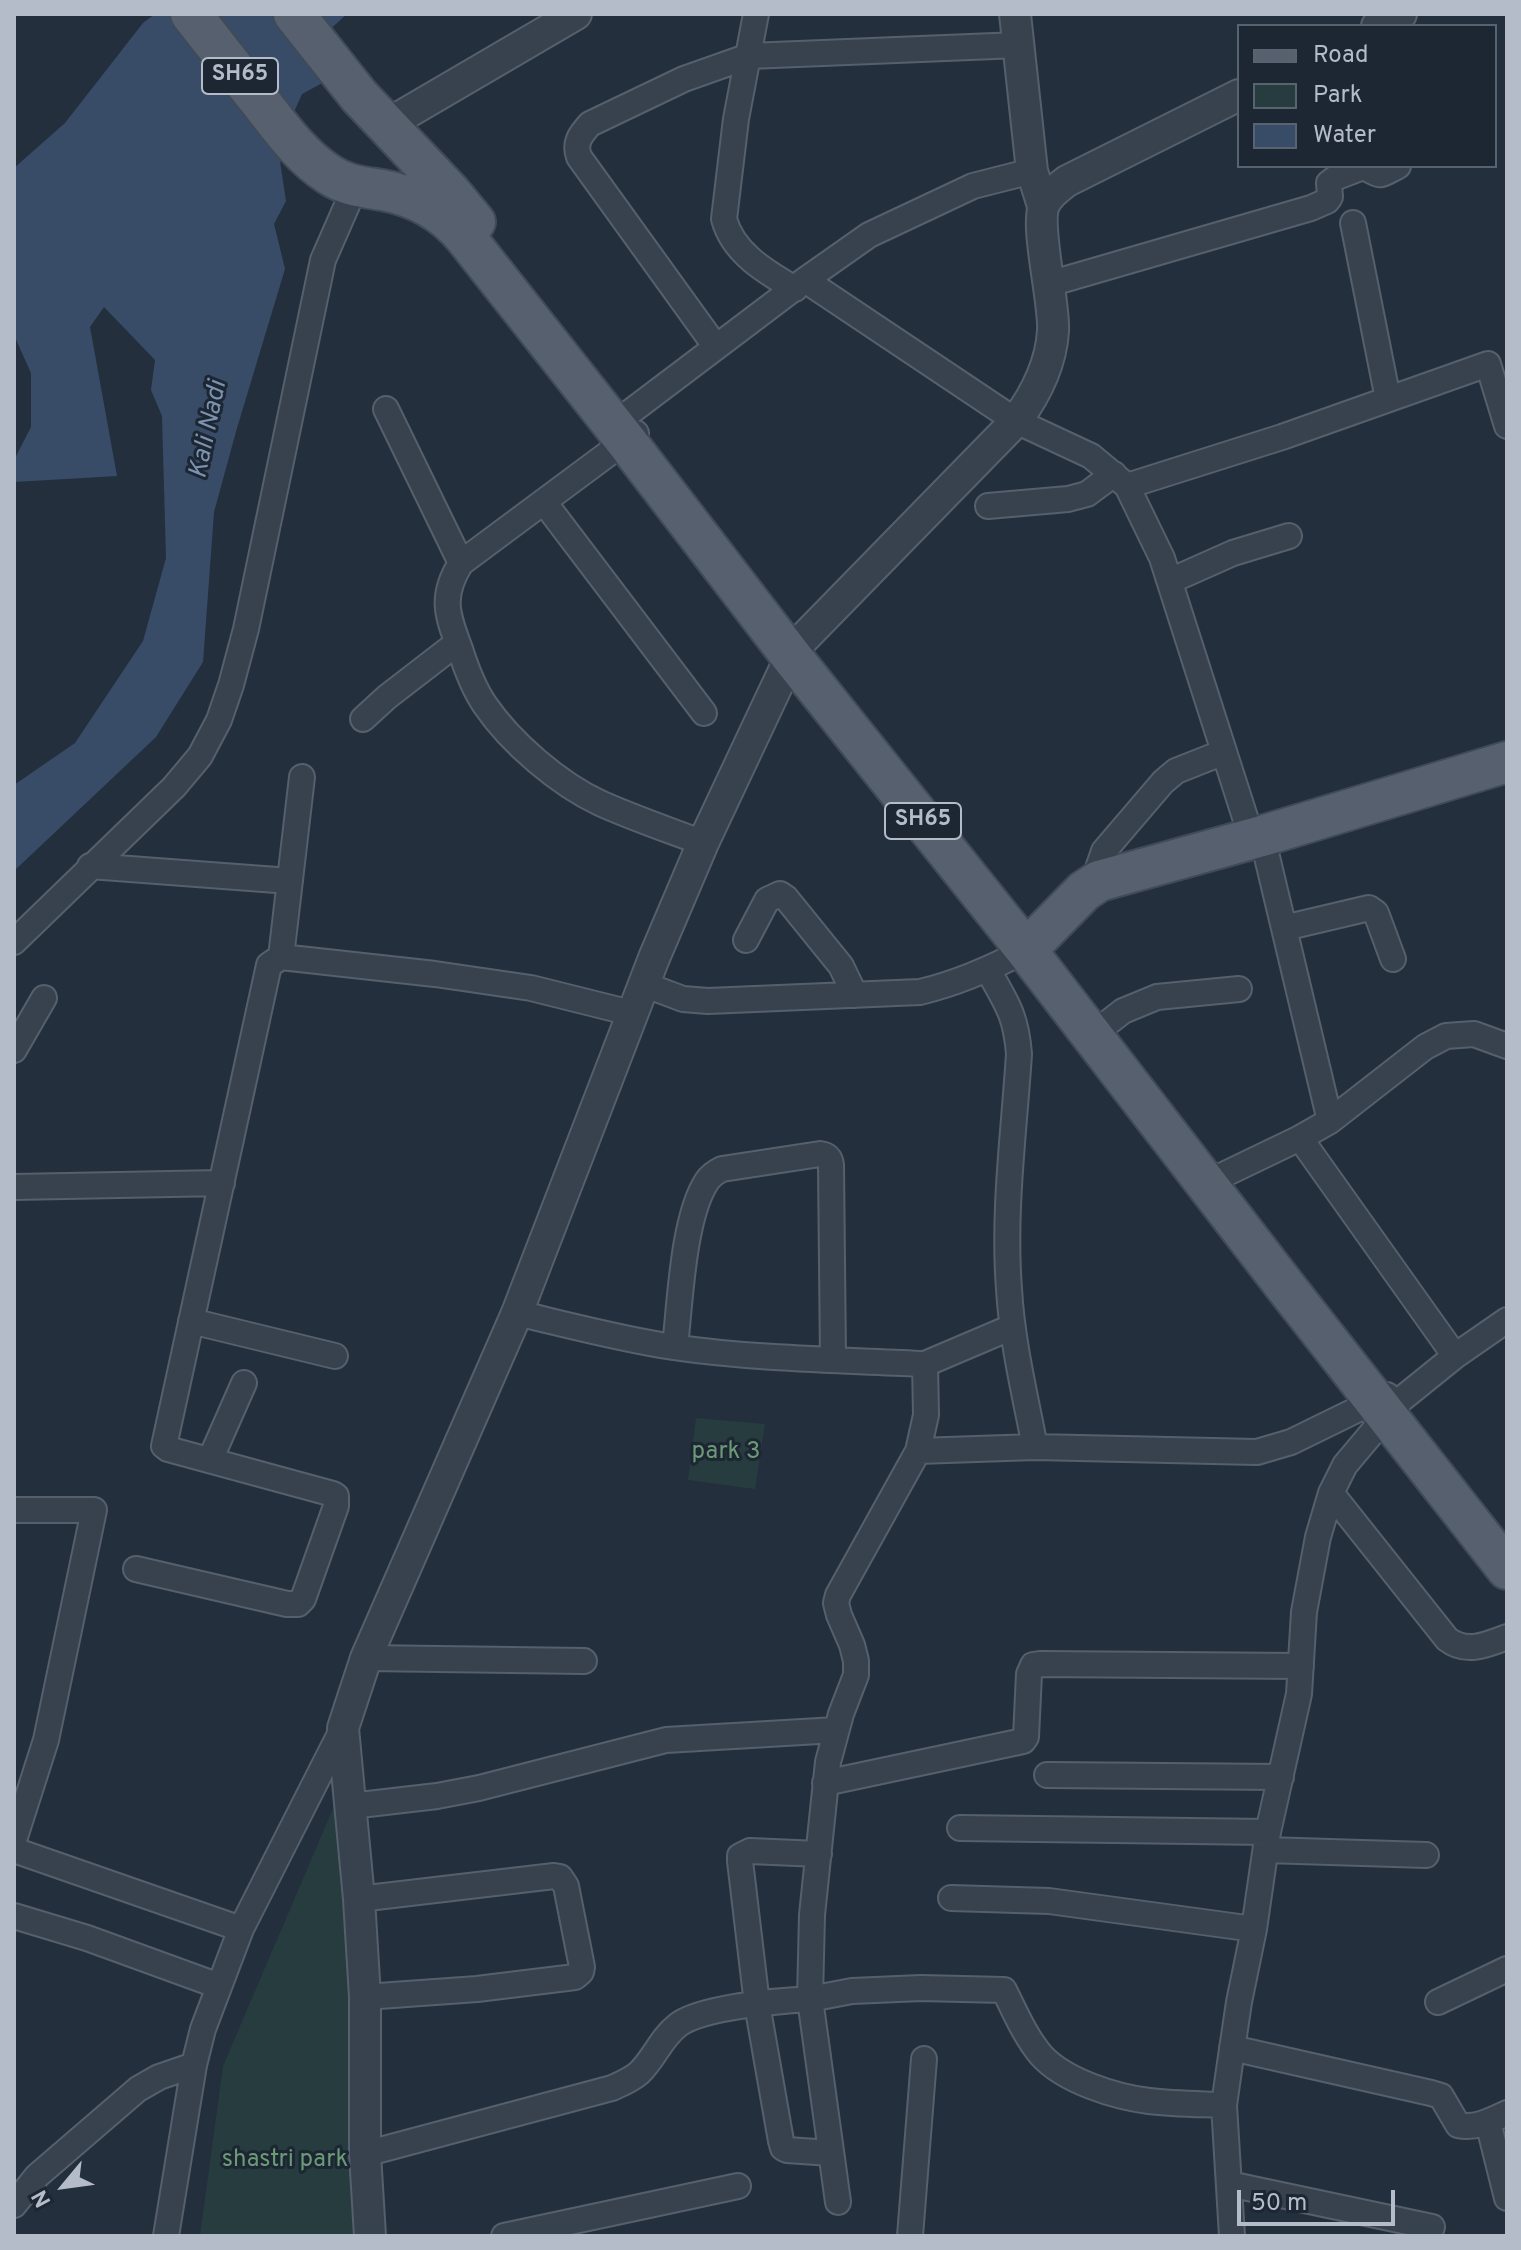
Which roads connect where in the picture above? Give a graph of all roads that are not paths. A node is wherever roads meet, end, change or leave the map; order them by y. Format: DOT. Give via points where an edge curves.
graph roads {
  1 [pos="191,14"];
  2 [pos="294,14"];
  3 [pos="576,14"];
  4 [pos="756,14"];
  5 [pos="1015,14"];
  6 [pos="1019,45"];
  7 [pos="749,56"];
  8 [pos="1237,96"];
  9 [pos="388,124"];
  10 [pos="1360,168"];
  11 [pos="1364,168"];
  12 [pos="1394,168"];
  13 [pos="1032,171"];
  14 [pos="355,187"];
  15 [pos="1043,206"];
  16 [pos="1353,223"];
  17 [pos="800,284"];
  18 [pos="1049,284"];
  19 [pos="716,347"];
  20 [pos="1497,361"];
  21 [pos="1388,399"];
  22 [pos="386,409"];
  23 [pos="1016,421"];
  24 [pos="1507,426"];
  25 [pos="632,427"];
  26 [pos="1120,480"];
  27 [pos="544,502"];
  28 [pos="988,506"];
  29 [pos="1289,536"];
  30 [pos="461,563"];
  31 [pos="1170,581"];
  32 [pos="457,643"];
  33 [pos="796,648"];
  34 [pos="704,713"];
  35 [pos="363,719"];
  36 [pos="1224,752"];
  37 [pos="1507,762"];
  38 [pos="302,777"];
  39 [pos="1257,838"];
  40 [pos="703,843"];
  41 [pos="90,866"];
  42 [pos="290,881"];
  43 [pos="1099,881"];
  44 [pos="1284,928"];
  45 [pos="746,940"];
  46 [pos="14,942"];
  47 [pos="1031,944"];
  48 [pos="281,957"];
  49 [pos="1393,959"];
  50 [pos="988,970"];
  51 [pos="643,984"];
  52 [pos="1239,989"];
  53 [pos="855,995"];
  54 [pos="44,998"];
  55 [pos="631,1013"];
  56 [pos="1105,1025"];
  57 [pos="1507,1046"];
  58 [pos="14,1050"];
  59 [pos="1330,1121"];
  60 [pos="1300,1138"];
  61 [pos="1221,1176"];
  62 [pos="222,1183"];
  63 [pos="14,1187"];
  64 [pos="517,1313"];
  65 [pos="1507,1320"];
  66 [pos="191,1321"];
  67 [pos="1012,1327"];
  68 [pos="675,1347"];
  69 [pos="335,1356"];
  70 [pos="1455,1356"];
  71 [pos="833,1360"];
  72 [pos="925,1364"];
  73 [pos="244,1383"];
  74 [pos="1387,1402"];
  75 [pos="1035,1447"];
  76 [pos="918,1451"];
  77 [pos="210,1460"];
  78 [pos="1331,1493"];
  79 [pos="14,1510"];
  80 [pos="1507,1544"];
  81 [pos="136,1569"];
  82 [pos="1507,1569"];
  83 [pos="1507,1637"];
  84 [pos="366,1658"];
  85 [pos="584,1661"];
  86 [pos="1301,1666"];
  87 [pos="343,1728"];
  88 [pos="836,1730"];
  89 [pos="1047,1775"];
  90 [pos="1281,1777"];
  91 [pos="825,1783"];
  92 [pos="351,1806"];
  93 [pos="960,1828"];
  94 [pos="14,1840"];
  95 [pos="1267,1841"];
  96 [pos="14,1850"];
  97 [pos="819,1854"];
  98 [pos="1426,1855"];
  99 [pos="951,1898"];
  100 [pos="359,1899"];
  101 [pos="14,1916"];
  102 [pos="241,1929"];
  103 [pos="1254,1929"];
  104 [pos="1507,1969"];
  105 [pos="219,1986"];
  106 [pos="365,1997"];
  107 [pos="810,1999"];
  108 [pos="1438,2002"];
  109 [pos="757,2004"];
  110 [pos="1232,2048"];
  111 [pos="924,2059"];
  112 [pos="194,2065"];
  113 [pos="1224,2105"];
  114 [pos="1497,2118"];
  115 [pos="831,2153"];
  116 [pos="365,2154"];
  117 [pos="1229,2184"];
  118 [pos="738,2186"];
  119 [pos="1507,2198"];
  120 [pos="838,2202"];
  121 [pos="14,2205"];
  122 [pos="1432,2227"];
  123 [pos="166,2236"];
  124 [pos="370,2236"];
  125 [pos="504,2236"];
  126 [pos="910,2236"];
  127 [pos="1232,2236"];
  1 -- 14 [label="main road, SH65" via="289,139 331,176"];
  2 -- 9 [label="main road, SH65"];
  3 -- 9 [label="street"];
  4 -- 7 [label="street"];
  5 -- 6 [label="street"];
  6 -- 7 [label="street"];
  6 -- 13 [label="street"];
  7 -- 17 [label="street" via="724,219 750,259"];
  7 -- 19 [label="street" via="603,117 580,135 576,148"];
  8 -- 15 [label="street" via="1067,181"];
  9 -- 25 [label="main road, SH65" via="451,193"];
  10 -- 18 [label="street" via="1329,183 1330,197 1311,208"];
  11 -- 12 [label="street" via="1379,175"];
  13 -- 15 [label="street"];
  13 -- 17 [label="street" via="935,202 869,235"];
  14 -- 25 [label="main road, SH65" via="410,197 451,220"];
  14 -- 41 [label="street" via="323,260 246,629 219,720 200,756 174,787"];
  15 -- 18 [label="street"];
  16 -- 21 [label="street"];
  17 -- 19 [label="street"];
  17 -- 23 [label="street"];
  18 -- 23 [label="street" via="1053,331 1046,367 1034,397"];
  19 -- 25 [label="street"];
  20 -- 21 [label="street"];
  20 -- 24 [label="street"];
  21 -- 26 [label="street" via="1282,437"];
  22 -- 30 [label="street"];
  23 -- 26 [label="street" via="1091,456"];
  23 -- 33 [label="street"];
  25 -- 27 [label="street"];
  25 -- 33 [label="main road, SH65"];
  26 -- 28 [label="street" via="1068,499"];
  26 -- 31 [label="street"];
  27 -- 30 [label="street"];
  27 -- 34 [label="street"];
  29 -- 31 [label="street"];
  30 -- 32 [label="street" via="450,580 447,600"];
  31 -- 36 [label="street"];
  32 -- 35 [label="street"];
  32 -- 40 [label="street" via="484,703 511,737 555,775 599,802"];
  33 -- 40 [label="street"];
  33 -- 47 [label="main road, SH65"];
  36 -- 39 [label="street"];
  36 -- 43 [label="street" via="1176,771 1163,782 1104,851"];
  37 -- 39 [label="main road"];
  38 -- 42 [label="street"];
  39 -- 43 [label="main road"];
  39 -- 44 [label="street"];
  40 -- 51 [label="street"];
  41 -- 42 [label="street"];
  41 -- 46 [label="street"];
  42 -- 48 [label="street"];
  43 -- 47 [label="main road"];
  44 -- 49 [label="street" via="1369,908 1376,913"];
  44 -- 59 [label="street"];
  45 -- 53 [label="street" via="767,900 780,894 841,966"];
  47 -- 50 [label="street"];
  47 -- 56 [label="main road, SH65"];
  47 -- 74 [label="main road, SH65"];
  48 -- 55 [label="street" via="531,988"];
  48 -- 62 [label="street" via="266,971"];
  50 -- 53 [label="street" via="920,992"];
  50 -- 67 [label="street" via="1011,1009 1019,1054 1007,1225"];
  51 -- 53 [label="street" via="683,999 708,1001"];
  51 -- 55 [label="street"];
  52 -- 56 [label="street" via="1157,997"];
  54 -- 58 [label="street"];
  55 -- 64 [label="street"];
  56 -- 61 [label="main road, SH65"];
  57 -- 59 [label="street" via="1474,1034 1446,1036"];
  59 -- 60 [label="street"];
  60 -- 61 [label="street"];
  60 -- 70 [label="street"];
  61 -- 74 [label="main road, SH65"];
  62 -- 63 [label="street"];
  62 -- 66 [label="street"];
  64 -- 68 [label="street"];
  64 -- 84 [label="street"];
  65 -- 70 [label="street"];
  66 -- 69 [label="street"];
  66 -- 77 [label="street" via="164,1446"];
  67 -- 72 [label="street"];
  67 -- 75 [label="street"];
  68 -- 71 [label="street"];
  68 -- 71 [label="street" via="688,1236 712,1174 820,1154 831,1165"];
  70 -- 74 [label="street"];
  71 -- 72 [label="street"];
  72 -- 76 [label="street" via="926,1415"];
  73 -- 77 [label="street"];
  74 -- 75 [label="street" via="1257,1452"];
  74 -- 78 [label="street"];
  74 -- 80 [label="main road, SH65"];
  74 -- 82 [label="main road, SH65"];
  75 -- 76 [label="street"];
  76 -- 88 [label="street" via="838,1595 856,1675"];
  77 -- 81 [label="street" via="336,1496 303,1599 287,1604"];
  78 -- 83 [label="street" via="1447,1639 1469,1648"];
  78 -- 86 [label="street" via="1304,1612"];
  79 -- 94 [label="street" via="94,1510 46,1740"];
  84 -- 85 [label="street"];
  84 -- 87 [label="street"];
  86 -- 90 [label="street"];
  86 -- 91 [label="street" via="1033,1665 1023,1741"];
  87 -- 92 [label="street"];
  87 -- 102 [label="street"];
  88 -- 91 [label="street"];
  88 -- 92 [label="street" via="666,1740 479,1788"];
  89 -- 90 [label="street"];
  90 -- 95 [label="street"];
  91 -- 97 [label="street"];
  92 -- 100 [label="street"];
  93 -- 95 [label="street"];
  95 -- 98 [label="street"];
  95 -- 103 [label="street"];
  96 -- 102 [label="street"];
  97 -- 107 [label="street"];
  97 -- 109 [label="street" via="750,1851 740,1856"];
  99 -- 103 [label="street" via="1049,1901"];
  100 -- 106 [label="street"];
  100 -- 106 [label="street" via="560,1877 582,1967 575,1977"];
  101 -- 105 [label="street"];
  102 -- 105 [label="street"];
  103 -- 110 [label="street"];
  104 -- 108 [label="street"];
  105 -- 112 [label="street"];
  106 -- 116 [label="street"];
  107 -- 109 [label="street"];
  107 -- 113 [label="street" via="852,1991 1004,1990 1042,2056 1066,2074 1148,2101"];
  107 -- 115 [label="street"];
  109 -- 115 [label="street" via="783,2148"];
  109 -- 116 [label="street" via="679,2024 639,2072 612,2088"];
  110 -- 113 [label="street"];
  110 -- 114 [label="street" via="1441,2096 1458,2125"];
  111 -- 126 [label="street"];
  112 -- 121 [label="street" via="138,2089 37,2176"];
  112 -- 123 [label="street"];
  113 -- 117 [label="street"];
  114 -- 119 [label="street"];
  115 -- 120 [label="street"];
  116 -- 124 [label="street"];
  117 -- 122 [label="street"];
  117 -- 127 [label="street"];
  118 -- 125 [label="street"];
}
